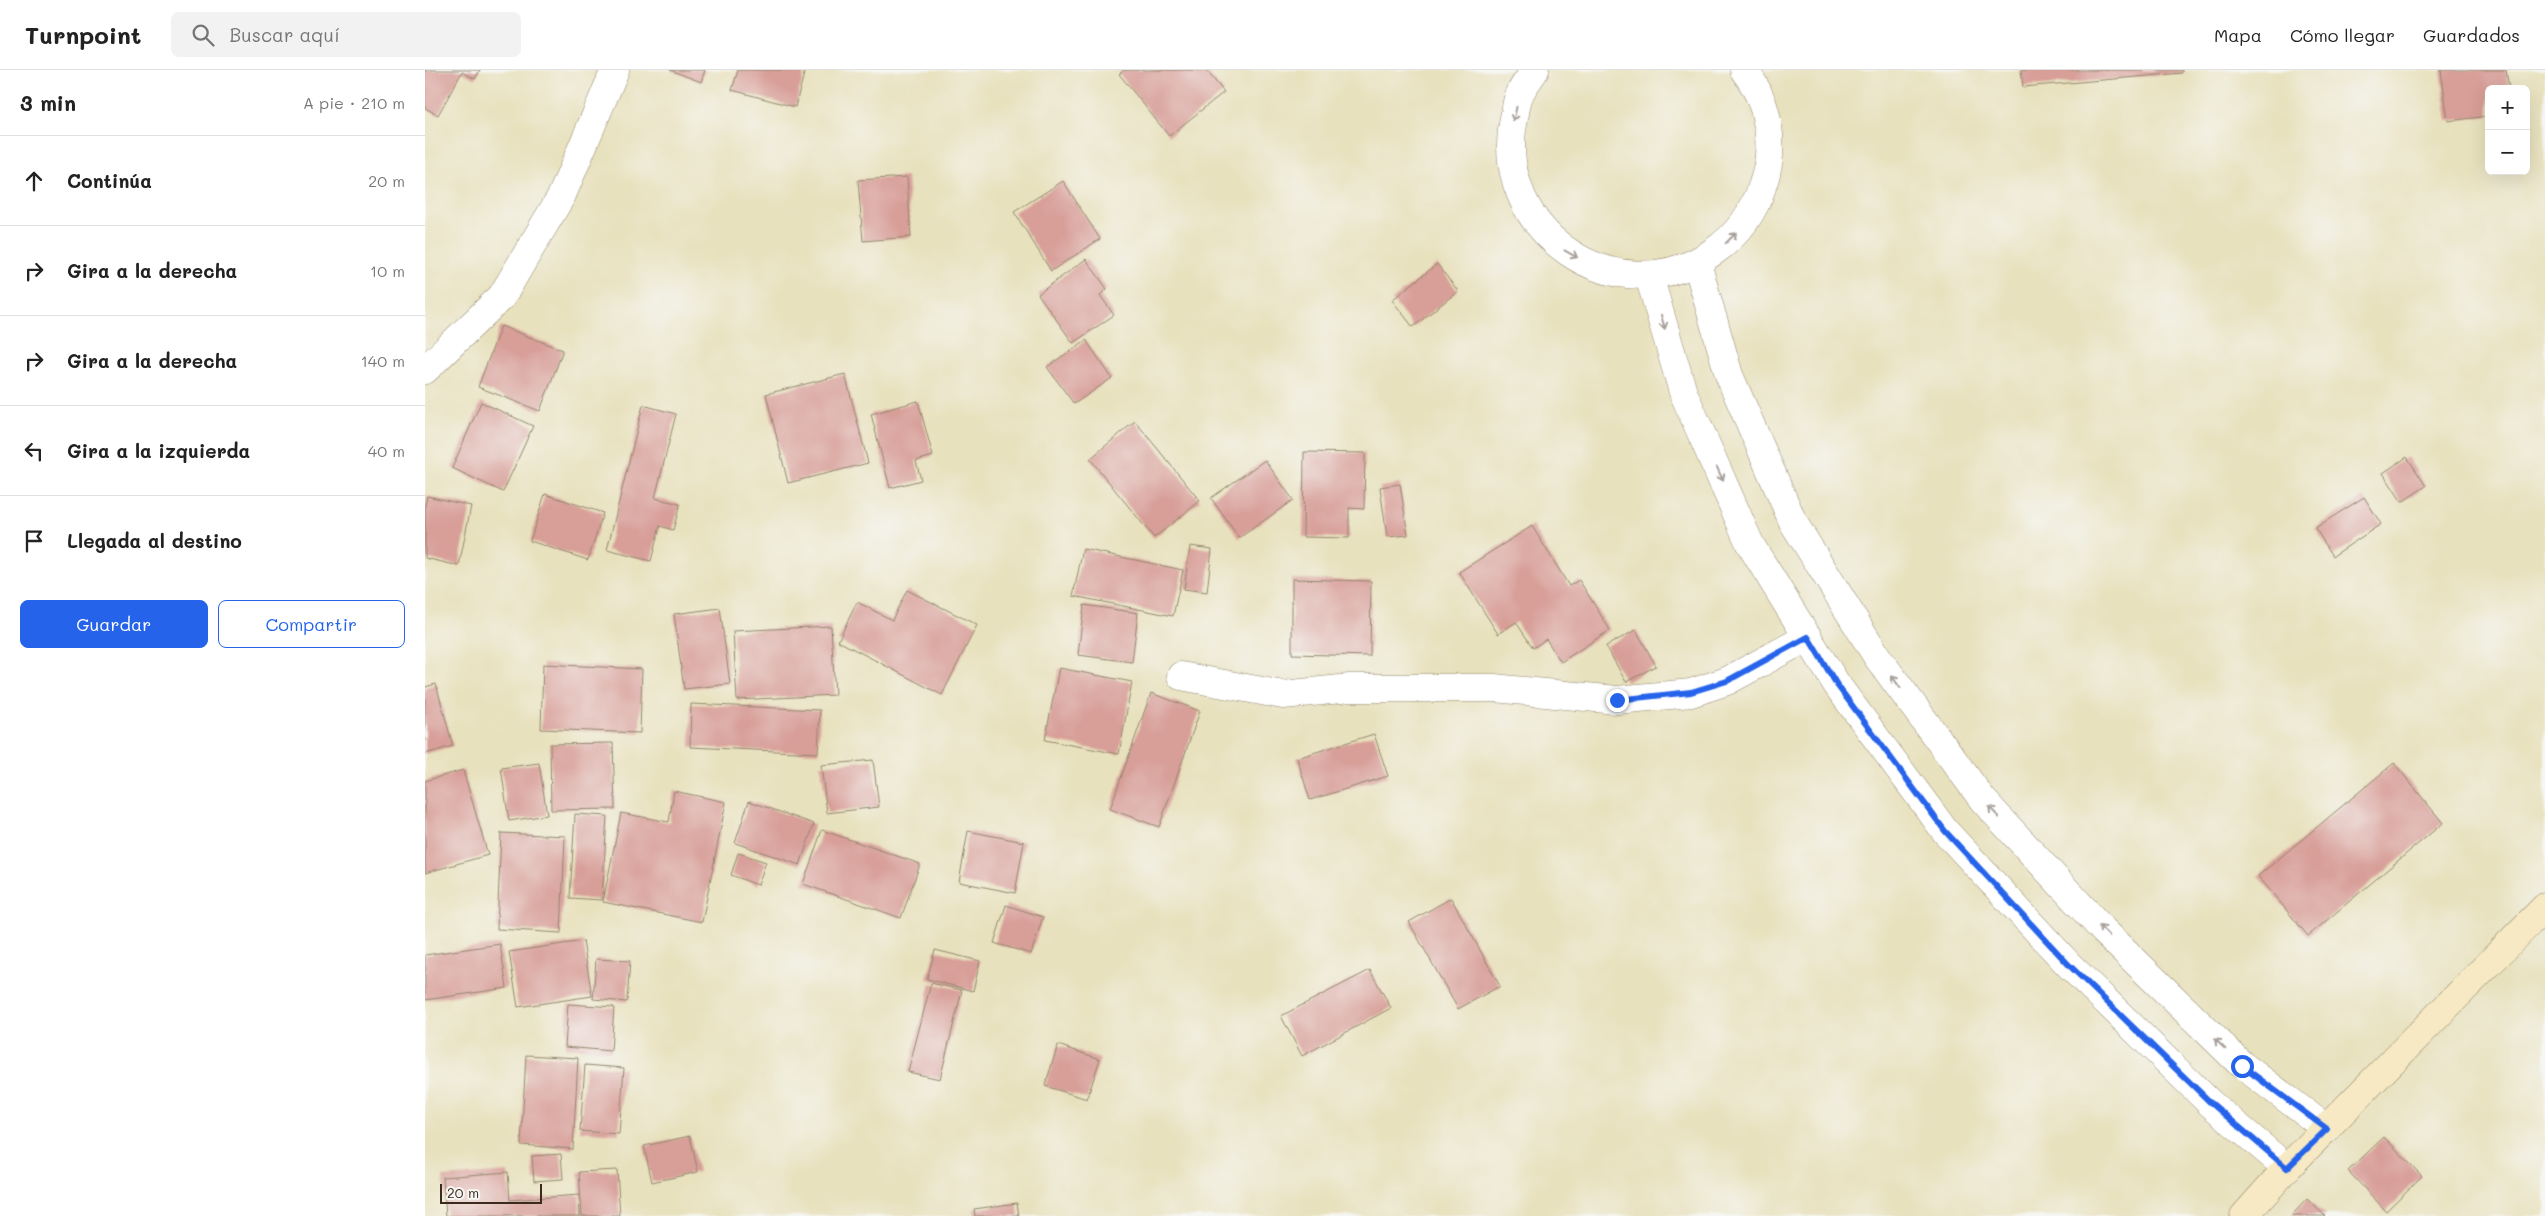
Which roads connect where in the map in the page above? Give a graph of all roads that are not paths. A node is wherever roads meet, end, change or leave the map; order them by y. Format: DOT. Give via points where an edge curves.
graph roads {
  1 [pos="615,70"];
  2 [pos="1535,70"];
  3 [pos="1744,70"];
  4 [pos="1697,263"];
  5 [pos="1649,276"];
  6 [pos="425,370"];
  7 [pos="1808,637"];
  8 [pos="1181,676"];
  9 [pos="2545,907"];
  10 [pos="2327,1129"];
  11 [pos="2287,1168"];
  12 [pos="2244,1216"];
  1 -- 6 [label="street" via="562,195 502,296"];
  2 -- 5 [label="street, one-way" via="1519,96 1510,138 1515,182 1534,222 1566,252 1606,271"];
  4 -- 3 [label="street, one-way" via="1736,233 1756,206 1769,166 1769,124 1755,84"];
  4 -- 5 [label="street" via="1674,272"];
  10 -- 4 [label="street, one-way" via="2242,1066 2104,931 1983,800 1878,658 1793,522 1729,375"];
  5 -- 7 [label="street, one-way" via="1683,392 1750,544"];
  7 -- 8 [label="street" via="1727,681 1691,692 1617,700 1494,688 1350,688 1283,695"];
  7 -- 11 [label="street" via="1837,685 1945,831 2069,965 2210,1102"];
  9 -- 10 [label="street"];
  10 -- 11 [label="street"];
  11 -- 12 [label="street"];
}
